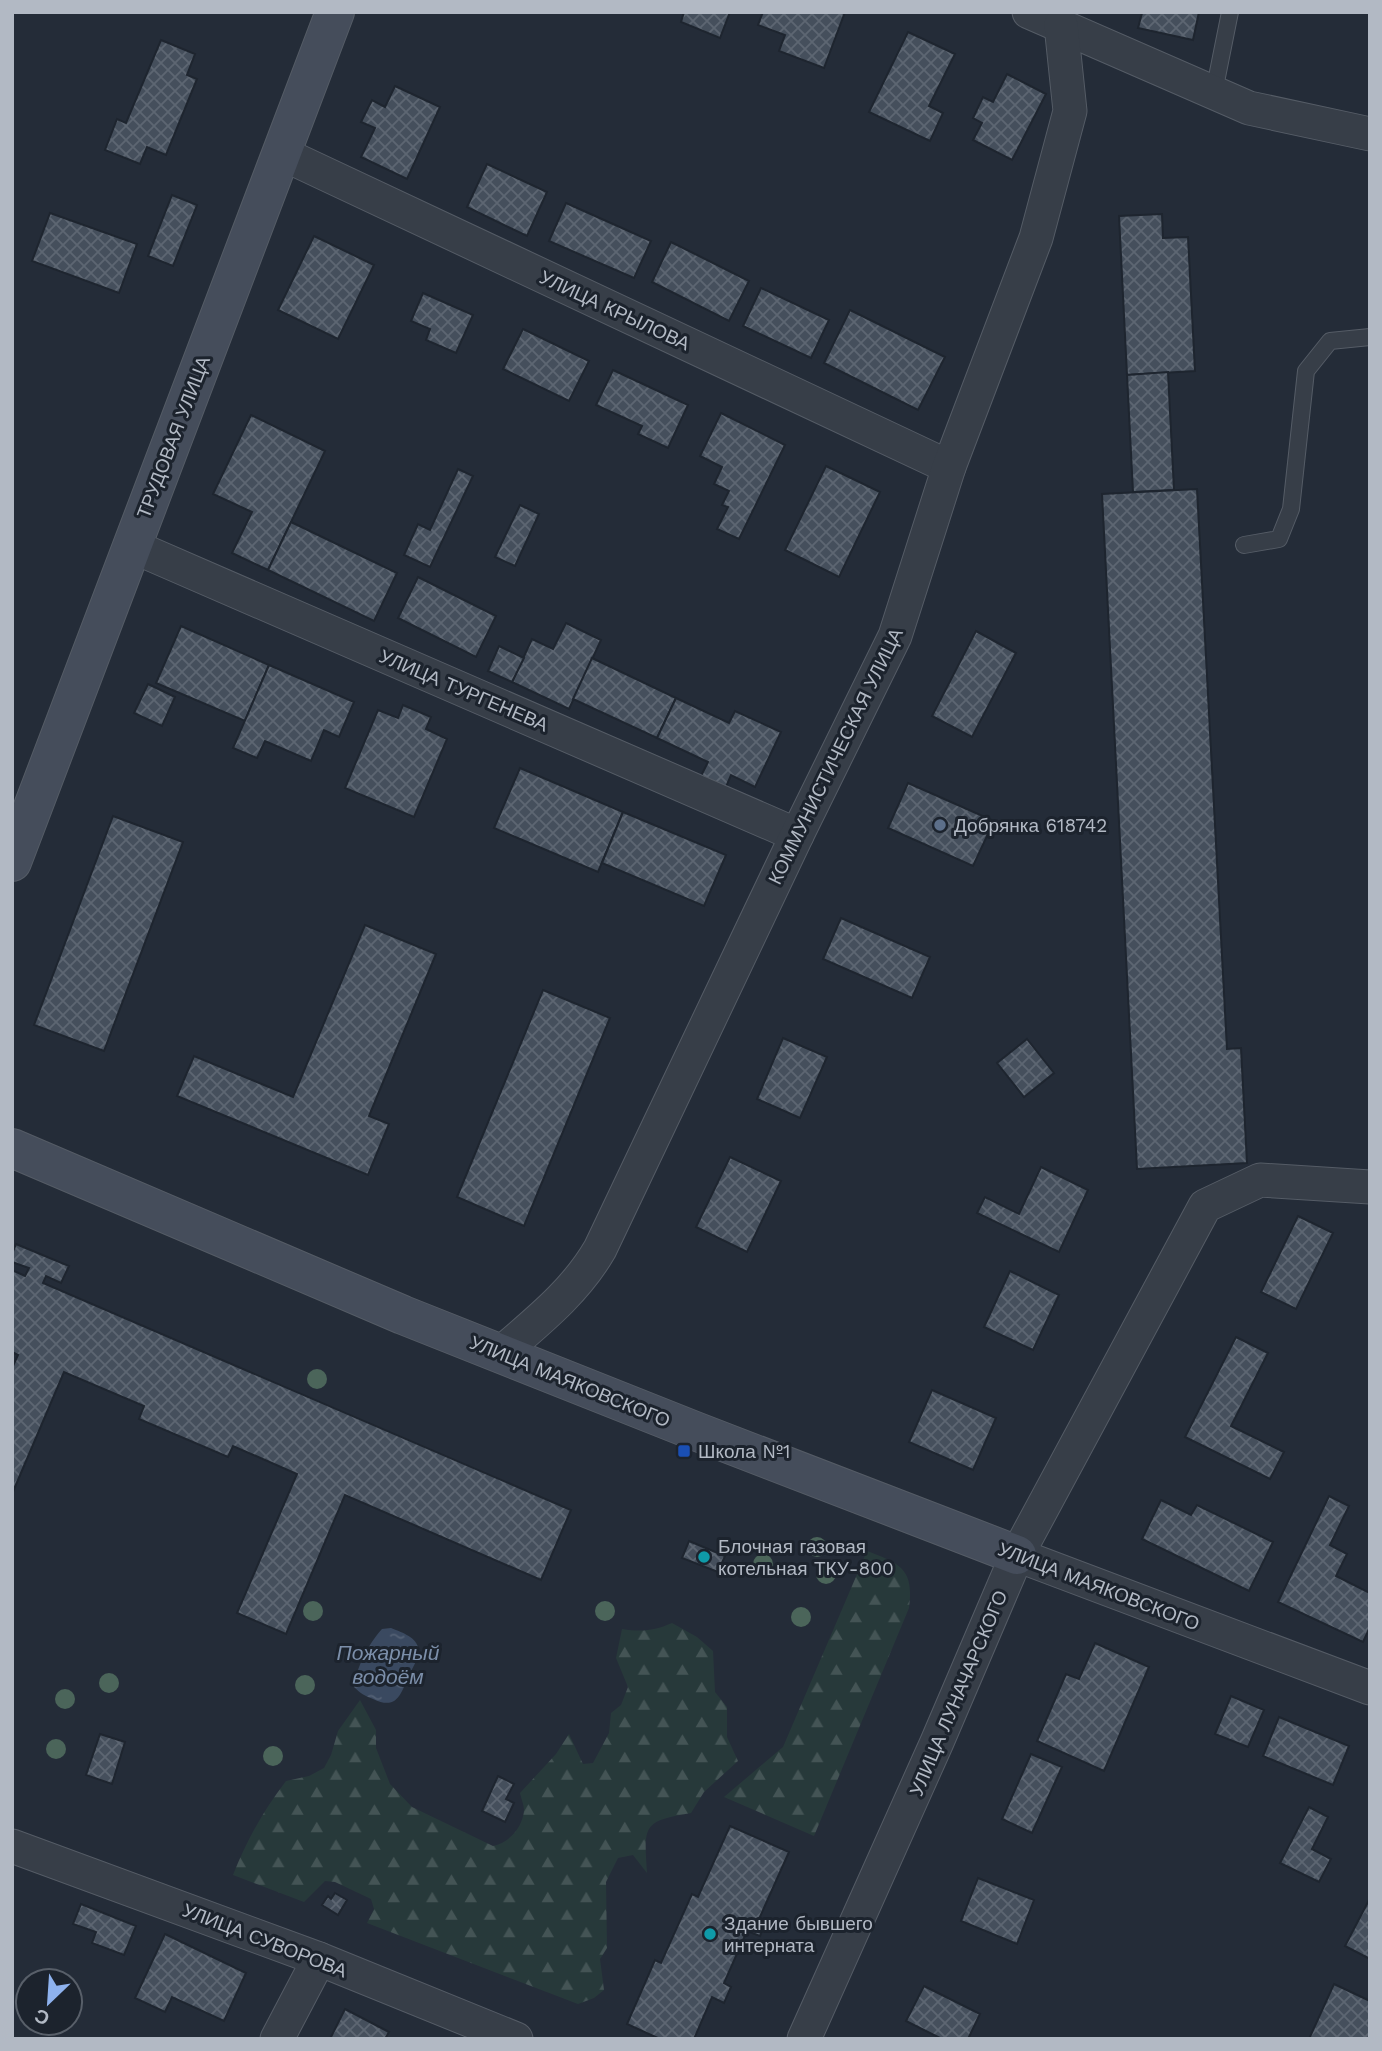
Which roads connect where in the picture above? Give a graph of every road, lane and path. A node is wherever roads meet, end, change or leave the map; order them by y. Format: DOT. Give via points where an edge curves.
graph roads {
  1 [pos="335,12"];
  2 [pos="1029,12"];
  3 [pos="1230,12"];
  4 [pos="1061,25"];
  5 [pos="1214,92"];
  6 [pos="1370,135"];
  7 [pos="281,153"];
  8 [pos="1370,337"];
  9 [pos="949,467"];
  10 [pos="1244,545"];
  11 [pos="132,546"];
  12 [pos="19,825"];
  13 [pos="797,835"];
  14 [pos="12,862"];
  15 [pos="12,1148"];
  16 [pos="1370,1187"];
  17 [pos="501,1353"];
  18 [pos="1017,1555"];
  19 [pos="1370,1688"];
  20 [pos="12,1846"];
  21 [pos="319,1959"];
  22 [pos="277,2039"];
  23 [pos="516,2039"];
  24 [pos="804,2039"];
  1 -- 7 [label="street, ТРУДОВАЯ УЛИЦА"];
  2 -- 4 [label="street"];
  3 -- 5 [label="lane"];
  4 -- 5 [label="street"];
  4 -- 9 [label="street, КОММУНИСТИЧЕСКАЯ УЛИЦА" via="1070,111 1036,238"];
  5 -- 6 [label="street" via="1249,108"];
  7 -- 9 [label="street, УЛИЦА КРЫЛОВА"];
  7 -- 11 [label="street, ТРУДОВАЯ УЛИЦА"];
  8 -- 10 [label="lane" via="1330,341 1306,371 1292,509 1279,539"];
  9 -- 13 [label="street, КОММУНИСТИЧЕСКАЯ УЛИЦА" via="895,636"];
  11 -- 12 [label="street, ТРУДОВАЯ УЛИЦА"];
  11 -- 13 [label="street, УЛИЦА ТУРГЕНЕВА"];
  12 -- 14 [label="street, ТРУДОВАЯ УЛИЦА"];
  13 -- 17 [label="street, КОММУНИСТИЧЕСКАЯ УЛИЦА" via="595,1258 563,1300"];
  15 -- 17 [label="street, УЛИЦА МАЯКОВСКОГО"];
  16 -- 18 [label="street, УЛИЦА ЛУНАЧАРСКОГО" via="1260,1180 1205,1206"];
  17 -- 18 [label="street, УЛИЦА МАЯКОВСКОГО"];
  18 -- 19 [label="street, УЛИЦА МАЯКОВСКОГО"];
  18 -- 24 [label="street, УЛИЦА ЛУНАЧАРСКОГО"];
  20 -- 21 [label="street, УЛИЦА СУВОРОВА"];
  21 -- 22 [label="street"];
  21 -- 23 [label="street, УЛИЦА СУВОРОВА"];
}
